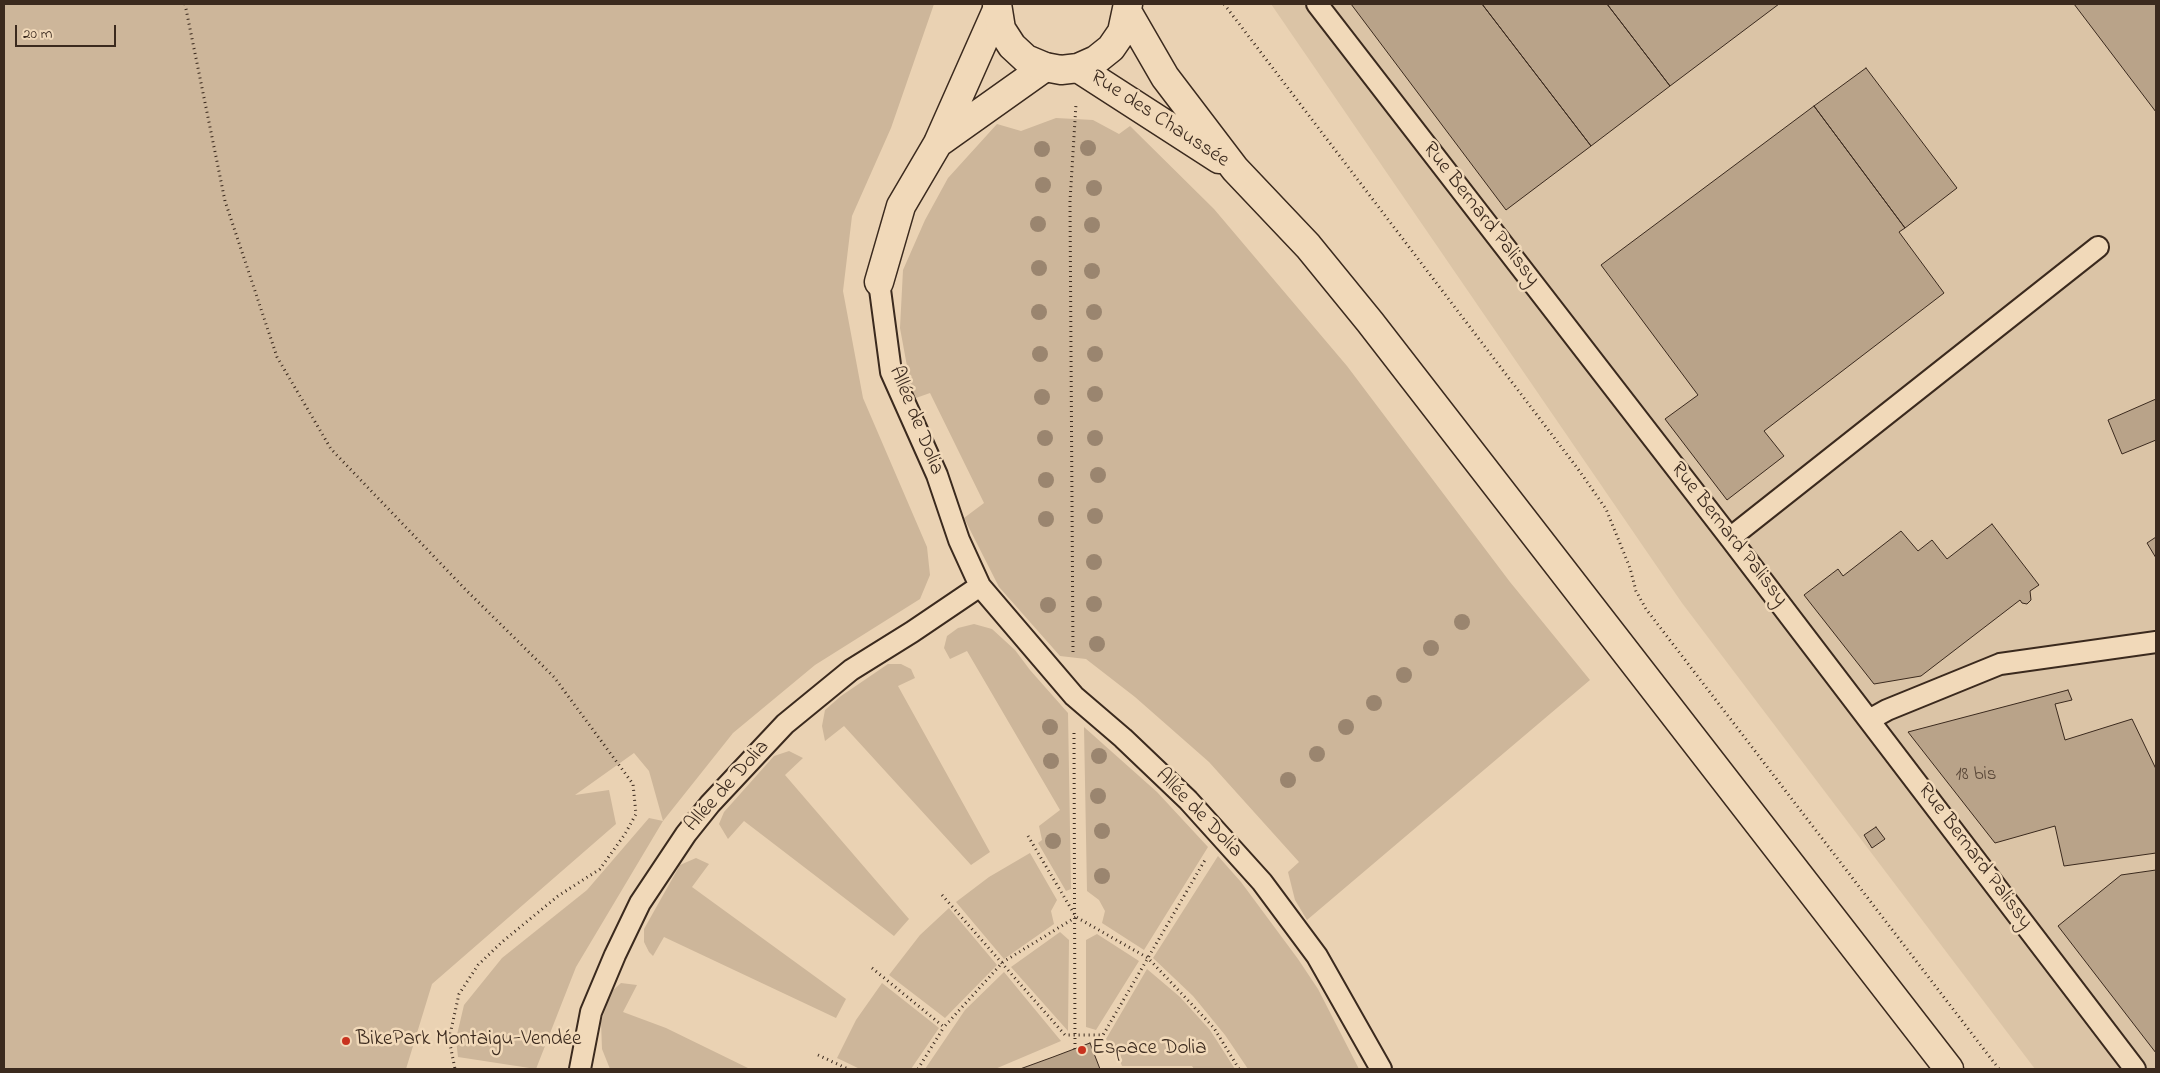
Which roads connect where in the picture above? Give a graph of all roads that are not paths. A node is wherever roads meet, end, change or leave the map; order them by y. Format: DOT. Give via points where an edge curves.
graph roads {
  1 [pos="1317,4"];
  2 [pos="997,7"];
  3 [pos="1128,8"];
  4 [pos="1045,67"];
  5 [pos="1078,68"];
  6 [pos="938,143"];
  7 [pos="1235,169"];
  8 [pos="2098,247"];
  9 [pos="879,282"];
  10 [pos="1730,538"];
  11 [pos="980,586"];
  12 [pos="2156,642"];
  13 [pos="1869,720"];
  14 [pos="580,1069"];
  15 [pos="1381,1069"];
  16 [pos="1949,1069"];
  17 [pos="2135,1069"];
  1 -- 10 [label="lane, Rue Bernard Palissy"];
  2 -- 4 [label="main road" via="1001,29 1012,46 1026,59"];
  2 -- 6 [label="main road, Allée de Dolia"];
  3 -- 5 [label="main road" via="1122,32 1111,48"];
  3 -- 7 [label="main road, Rue des Chaussée" via="1165,77"];
  4 -- 5 [label="main road" via="1061,70"];
  4 -- 6 [label="main road, Allée de Dolia"];
  5 -- 7 [label="main road, Rue des Chaussée"];
  6 -- 9 [label="main road, Allée de Dolia" via="901,206"];
  7 -- 16 [label="main road" via="1308,246 1370,322"];
  8 -- 10 [label="lane"];
  9 -- 11 [label="lane, Allée de Dolia" via="891,372 937,475 959,540"];
  10 -- 13 [label="lane, Rue Bernard Palissy"];
  11 -- 14 [label="lane, Allée de Dolia" via="851,670 785,724 710,804 686,834 636,911 591,1012"];
  11 -- 15 [label="lane, Allée de Dolia" via="1074,696 1188,800 1262,882 1317,956"];
  12 -- 13 [label="lane" via="2000,664"];
  13 -- 17 [label="lane, Rue Bernard Palissy"];
}
